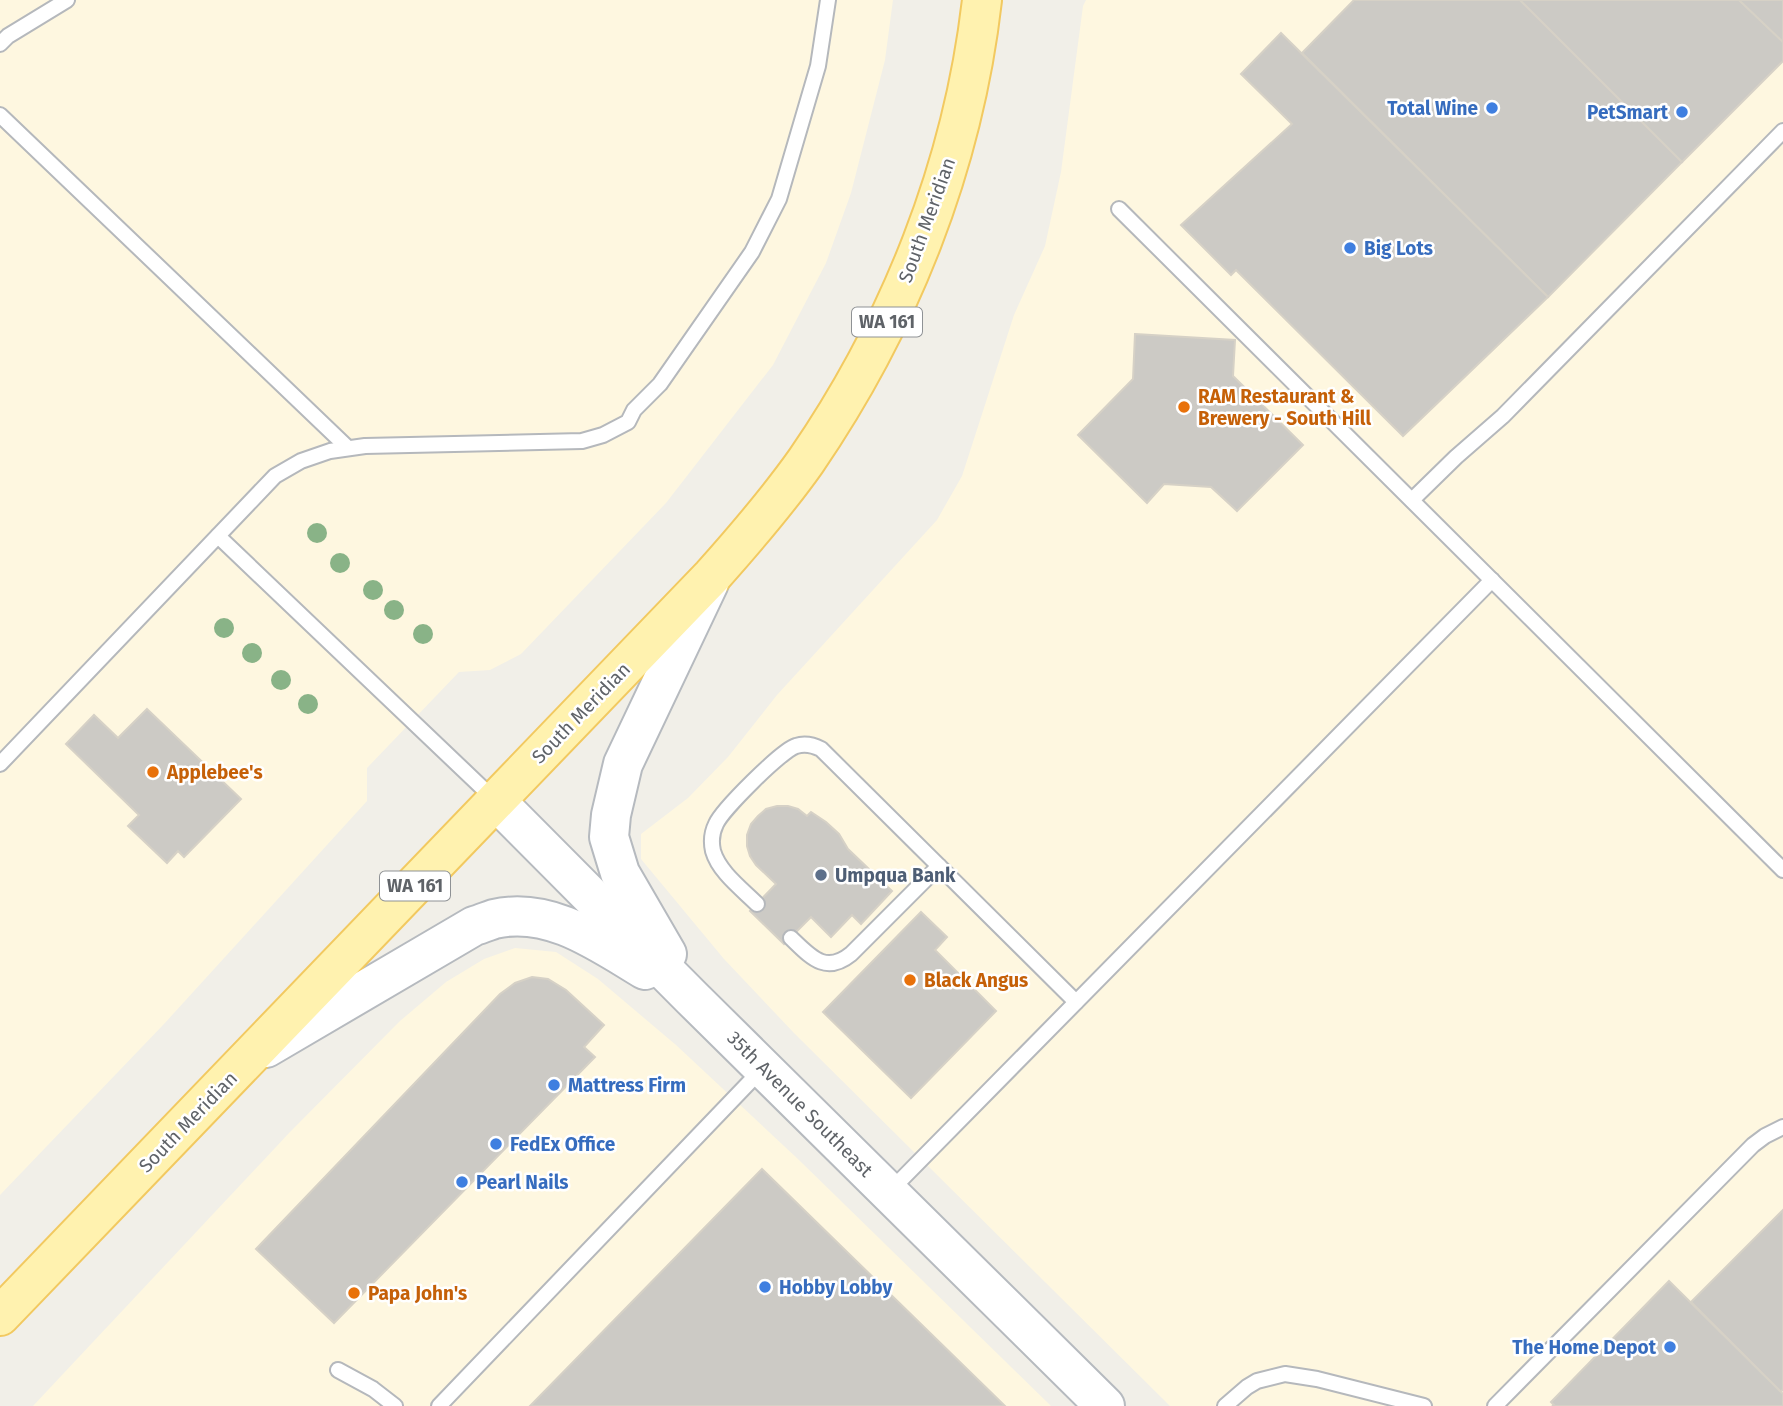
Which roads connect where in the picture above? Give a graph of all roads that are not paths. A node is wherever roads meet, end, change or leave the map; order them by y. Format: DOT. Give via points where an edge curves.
graph roads {
  1 [pos="67,0"];
  2 [pos="828,0"];
  3 [pos="983,9"];
  4 [pos="0,44"];
  5 [pos="0,115"];
  6 [pos="1783,131"];
  7 [pos="1119,209"];
  8 [pos="348,448"];
  9 [pos="1412,500"];
  10 [pos="218,536"];
  11 [pos="712,576"];
  12 [pos="1492,580"];
  13 [pos="0,764"];
  14 [pos="496,801"];
  15 [pos="939,866"];
  16 [pos="1783,870"];
  17 [pos="757,904"];
  18 [pos="791,938"];
  19 [pos="692,998"];
  20 [pos="1076,1002"];
  21 [pos="252,1056"];
  22 [pos="764,1068"];
  23 [pos="1783,1127"];
  24 [pos="889,1192"];
  25 [pos="0,1315"];
  26 [pos="338,1370"];
  27 [pos="391,1405"];
  28 [pos="439,1406"];
  29 [pos="1105,1406"];
  30 [pos="1225,1406"];
  31 [pos="1424,1406"];
  32 [pos="1495,1406"];
  1 -- 4 [label="lane"];
  2 -- 8 [label="lane" via="818,66 779,199 752,253 628,422 582,442"];
  3 -- 11 [label="main road, South Meridian / WA 161" via="946,173 884,329 805,462"];
  5 -- 8 [label="lane"];
  6 -- 9 [label="lane" via="1503,416"];
  7 -- 9 [label="lane"];
  8 -- 10 [label="lane" via="301,461 275,476"];
  9 -- 12 [label="lane"];
  10 -- 13 [label="lane"];
  10 -- 14 [label="lane"];
  11 -- 14 [label="main road, South Meridian / WA 161"];
  11 -- 19 [label="street" via="623,764 609,836 620,873"];
  12 -- 16 [label="lane"];
  12 -- 20 [label="lane"];
  14 -- 19 [label="street, 35th Avenue Southeast"];
  14 -- 21 [label="main road, South Meridian / WA 161"];
  15 -- 17 [label="lane" via="821,749 806,744 790,748 716,822 712,841 717,860"];
  15 -- 18 [label="lane" via="839,962 813,958"];
  15 -- 20 [label="lane"];
  19 -- 21 [label="street" via="564,924 514,916 474,926"];
  19 -- 22 [label="street, 35th Avenue Southeast"];
  20 -- 24 [label="lane"];
  21 -- 25 [label="main road, South Meridian / WA 161"];
  22 -- 24 [label="street, 35th Avenue Southeast"];
  22 -- 28 [label="lane"];
  23 -- 32 [label="lane" via="1753,1145"];
  24 -- 29 [label="street, 35th Avenue Southeast"];
  26 -- 27 [label="lane"];
  30 -- 31 [label="lane" via="1257,1381 1285,1374"];
}
